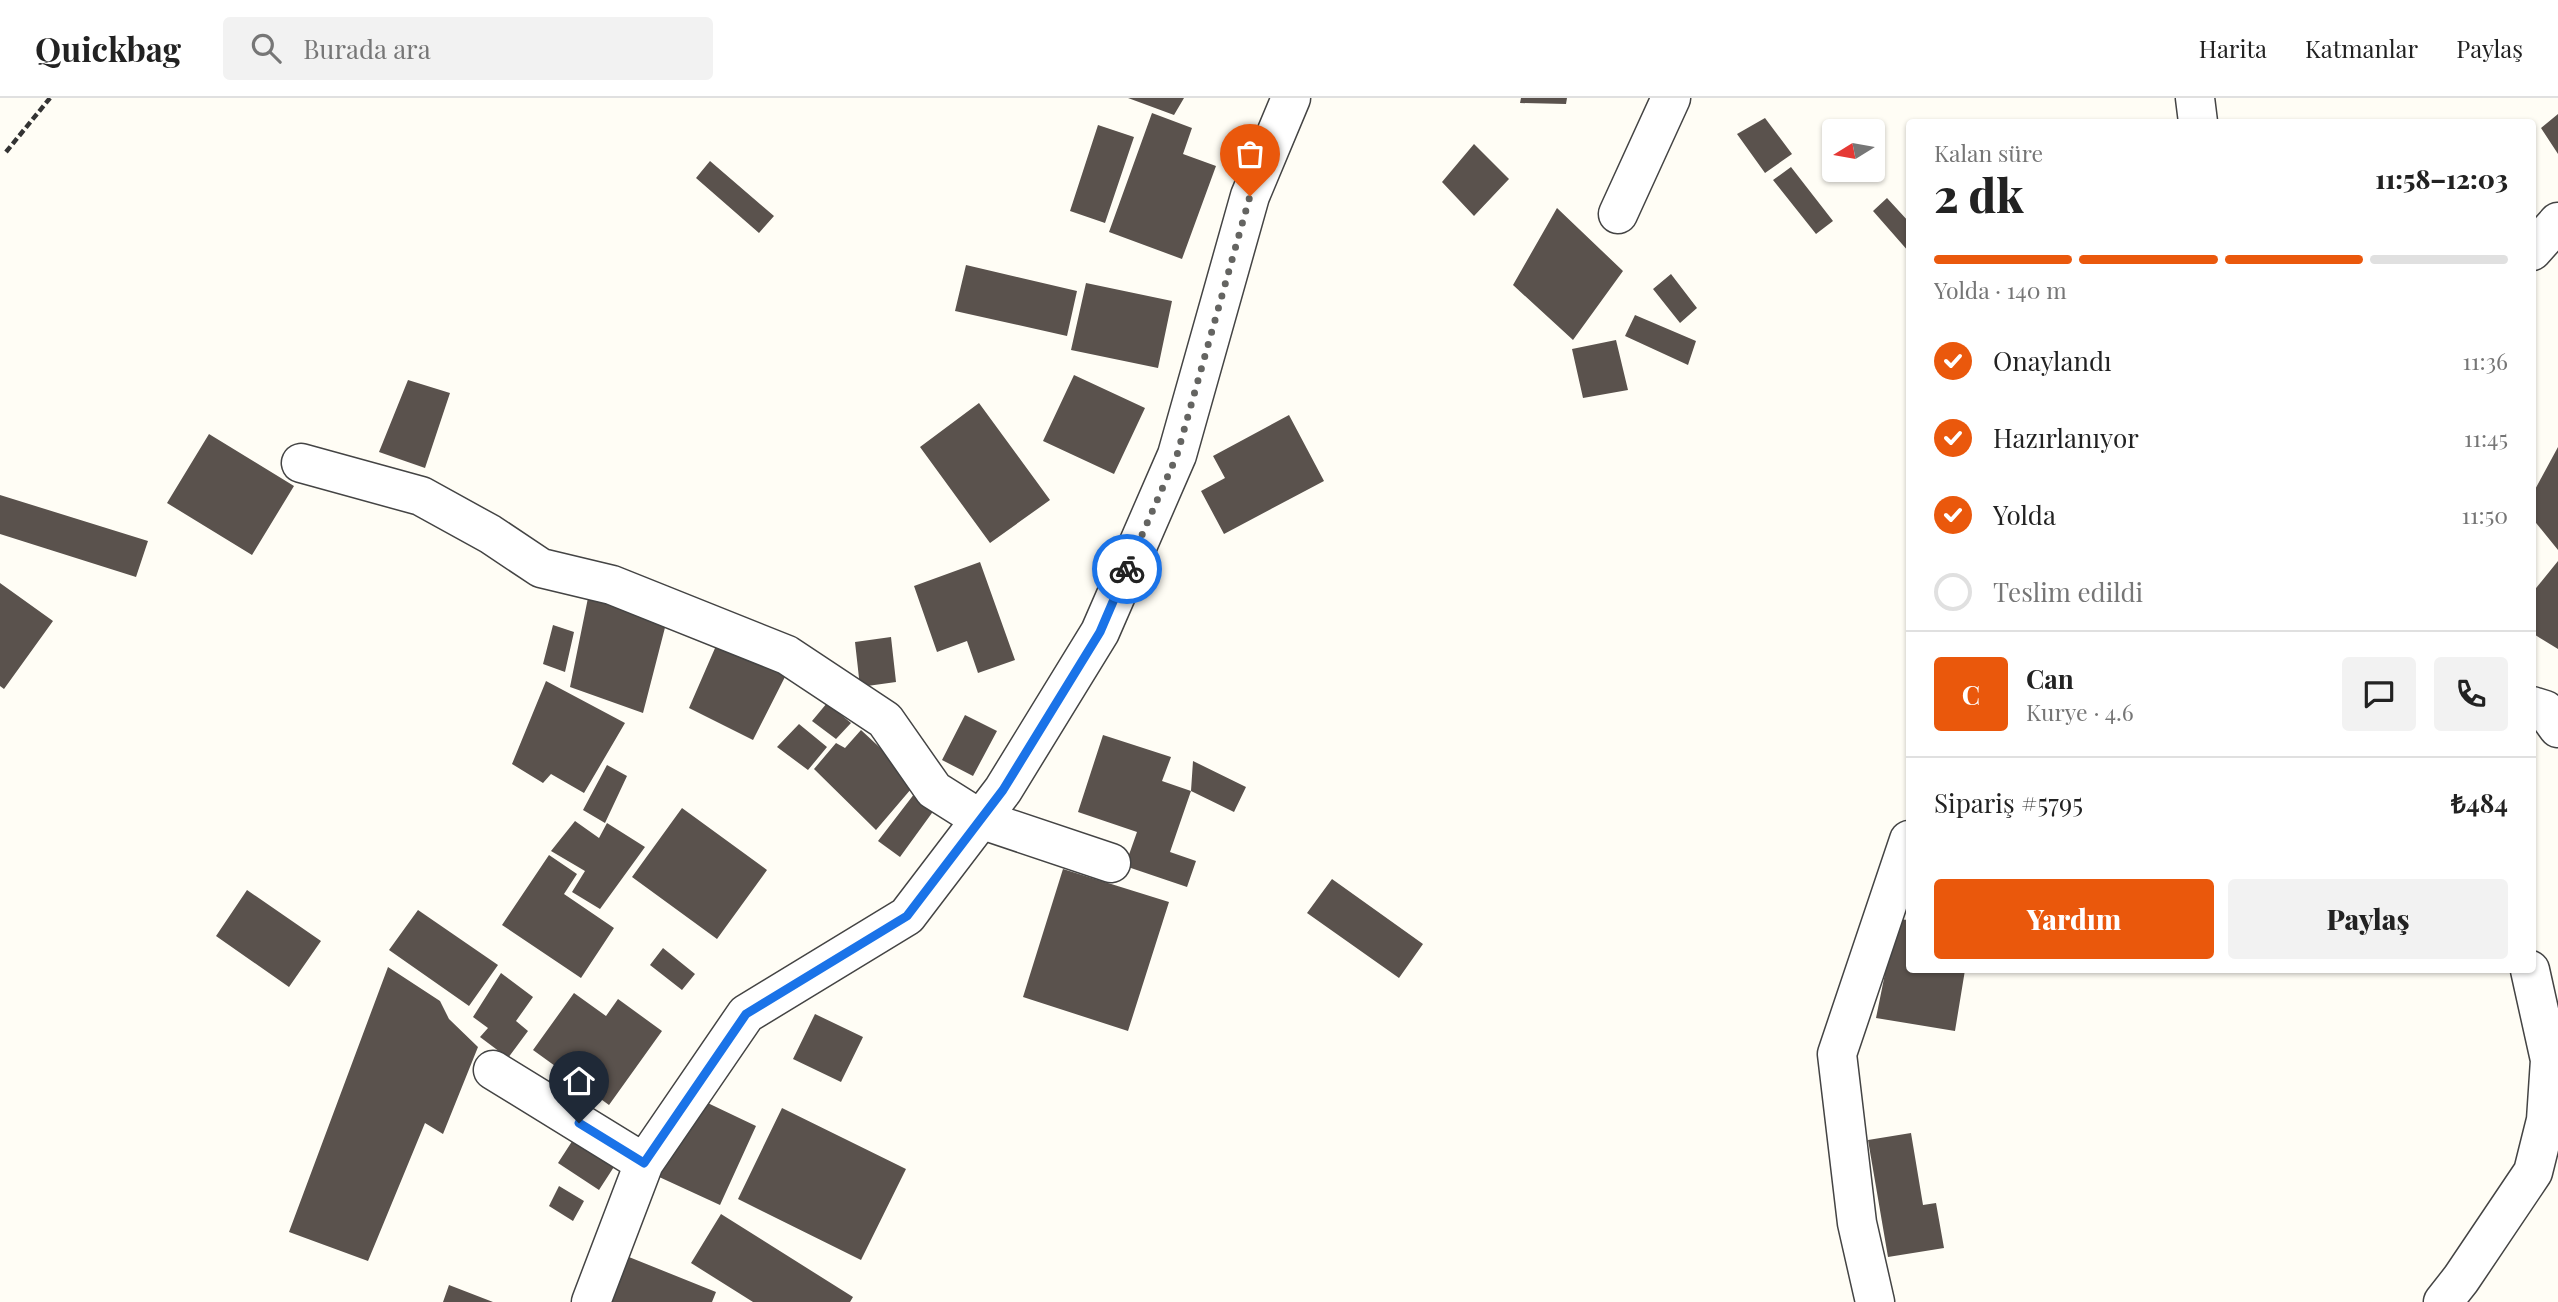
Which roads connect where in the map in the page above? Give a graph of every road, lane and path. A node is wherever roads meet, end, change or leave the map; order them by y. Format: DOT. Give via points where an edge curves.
graph roads {
  1 [pos="50,98"];
  2 [pos="1291,98"];
  3 [pos="1671,98"];
  4 [pos="2195,98"];
  5 [pos="2197,119"];
  6 [pos="6,152"];
  7 [pos="1618,214"];
  8 [pos="2558,222"];
  9 [pos="2536,247"];
  10 [pos="302,463"];
  11 [pos="2536,707"];
  12 [pos="2558,728"];
  13 [pos="980,819"];
  14 [pos="1906,849"];
  15 [pos="1111,863"];
  16 [pos="2531,973"];
  17 [pos="493,1070"];
  18 [pos="644,1163"];
  19 [pos="591,1302"];
  20 [pos="1875,1302"];
  21 [pos="2443,1302"];
  1 -- 6 [label="path"];
  2 -- 13 [label="street" via="1250,196 1177,455 1100,632 1003,790"];
  3 -- 7 [label="street"];
  4 -- 5 [label="street"];
  8 -- 9 [label="street"];
  10 -- 13 [label="street" via="421,496 541,568 612,585 787,656 885,720 934,790"];
  11 -- 12 [label="street"];
  13 -- 15 [label="street"];
  13 -- 18 [label="street" via="907,916 746,1014"];
  14 -- 20 [label="street" via="1837,1054 1857,1223"];
  16 -- 21 [label="street" via="2550,1060 2546,1120 2533,1172"];
  17 -- 18 [label="street"];
  18 -- 19 [label="street"];
}
